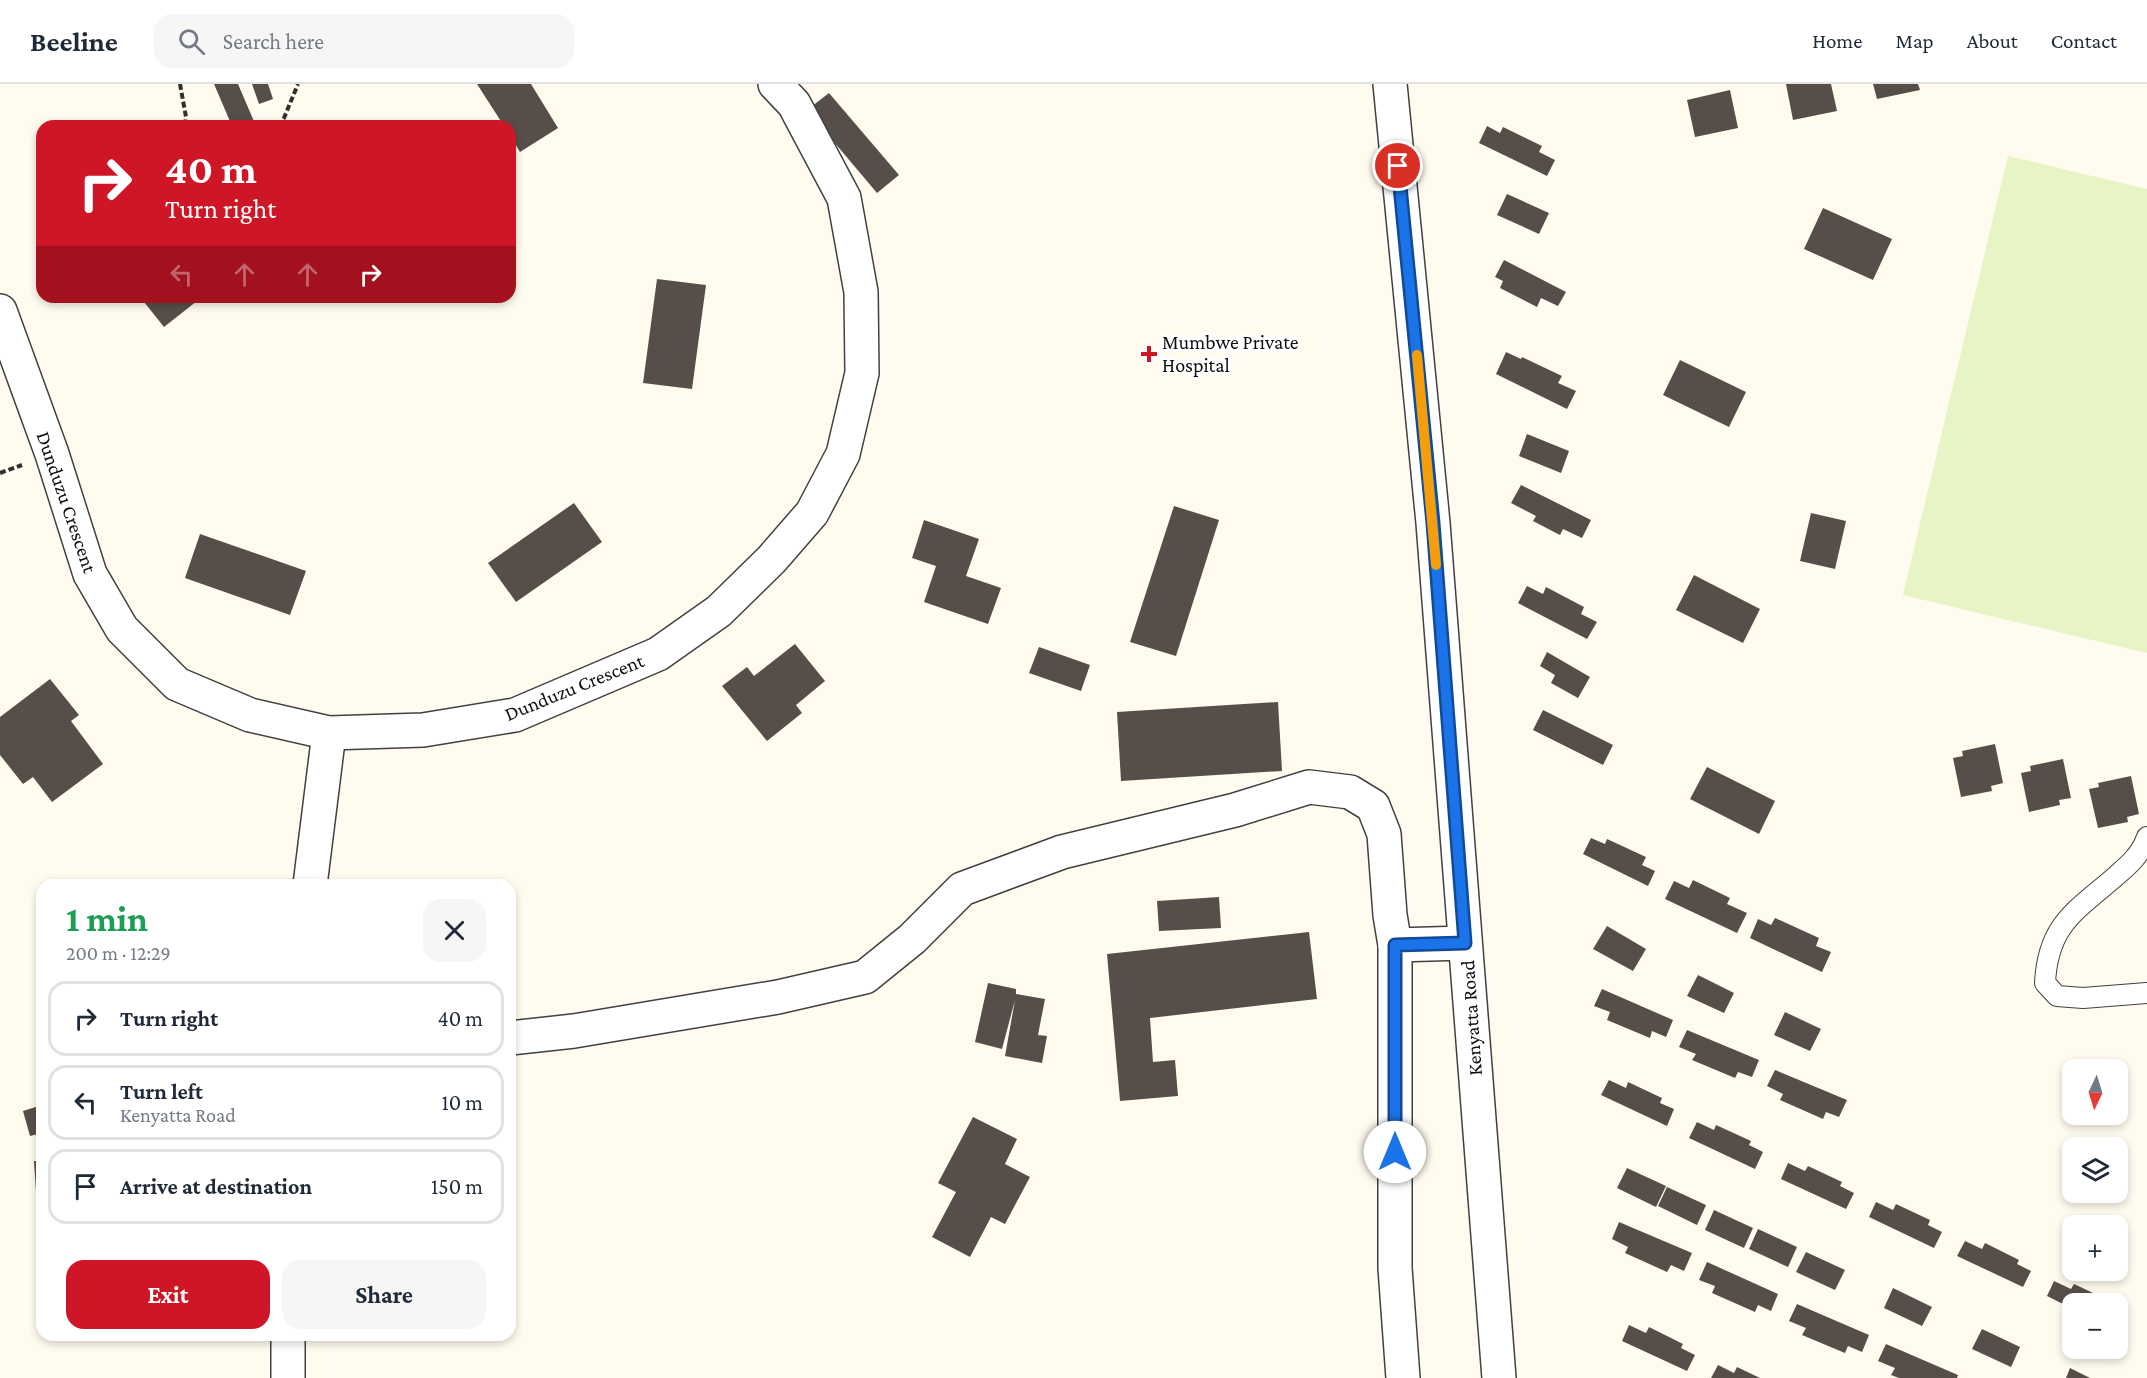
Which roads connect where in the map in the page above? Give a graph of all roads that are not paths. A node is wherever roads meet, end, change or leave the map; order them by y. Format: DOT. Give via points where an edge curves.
graph roads {
  1 [pos="775,84"];
  2 [pos="1390,84"];
  3 [pos="0,311"];
  4 [pos="329,733"];
  5 [pos="2147,837"];
  6 [pos="310,879"];
  7 [pos="1465,943"];
  8 [pos="1395,945"];
  9 [pos="2147,993"];
  10 [pos="516,1037"];
  11 [pos="288,1341"];
  12 [pos="288,1378"];
  13 [pos="1403,1378"];
  14 [pos="1498,1378"];
  1 -- 4 [label="street, Dunduzu Crescent" via="794,104 844,198 861,292 862,373 843,454 812,513 772,560 719,611 658,654 515,715 423,730"];
  2 -- 7 [label="street, Kenyatta Road" via="1433,523"];
  3 -- 4 [label="street, Dunduzu Crescent" via="52,453 90,574 122,629 177,684 250,715"];
  4 -- 6 [label="street"];
  5 -- 9 [label="lane" via="2136,859 2071,915 2053,939 2046,959 2045,983 2057,996"];
  7 -- 8 [label="street"];
  7 -- 14 [label="street, Kenyatta Road"];
  8 -- 10 [label="street" via="1384,834 1373,806 1350,792 1309,787 1235,810 1062,852 962,889 912,939 865,977 778,997"];
  8 -- 13 [label="street" via="1395,1268"];
  11 -- 12 [label="street"];
}
